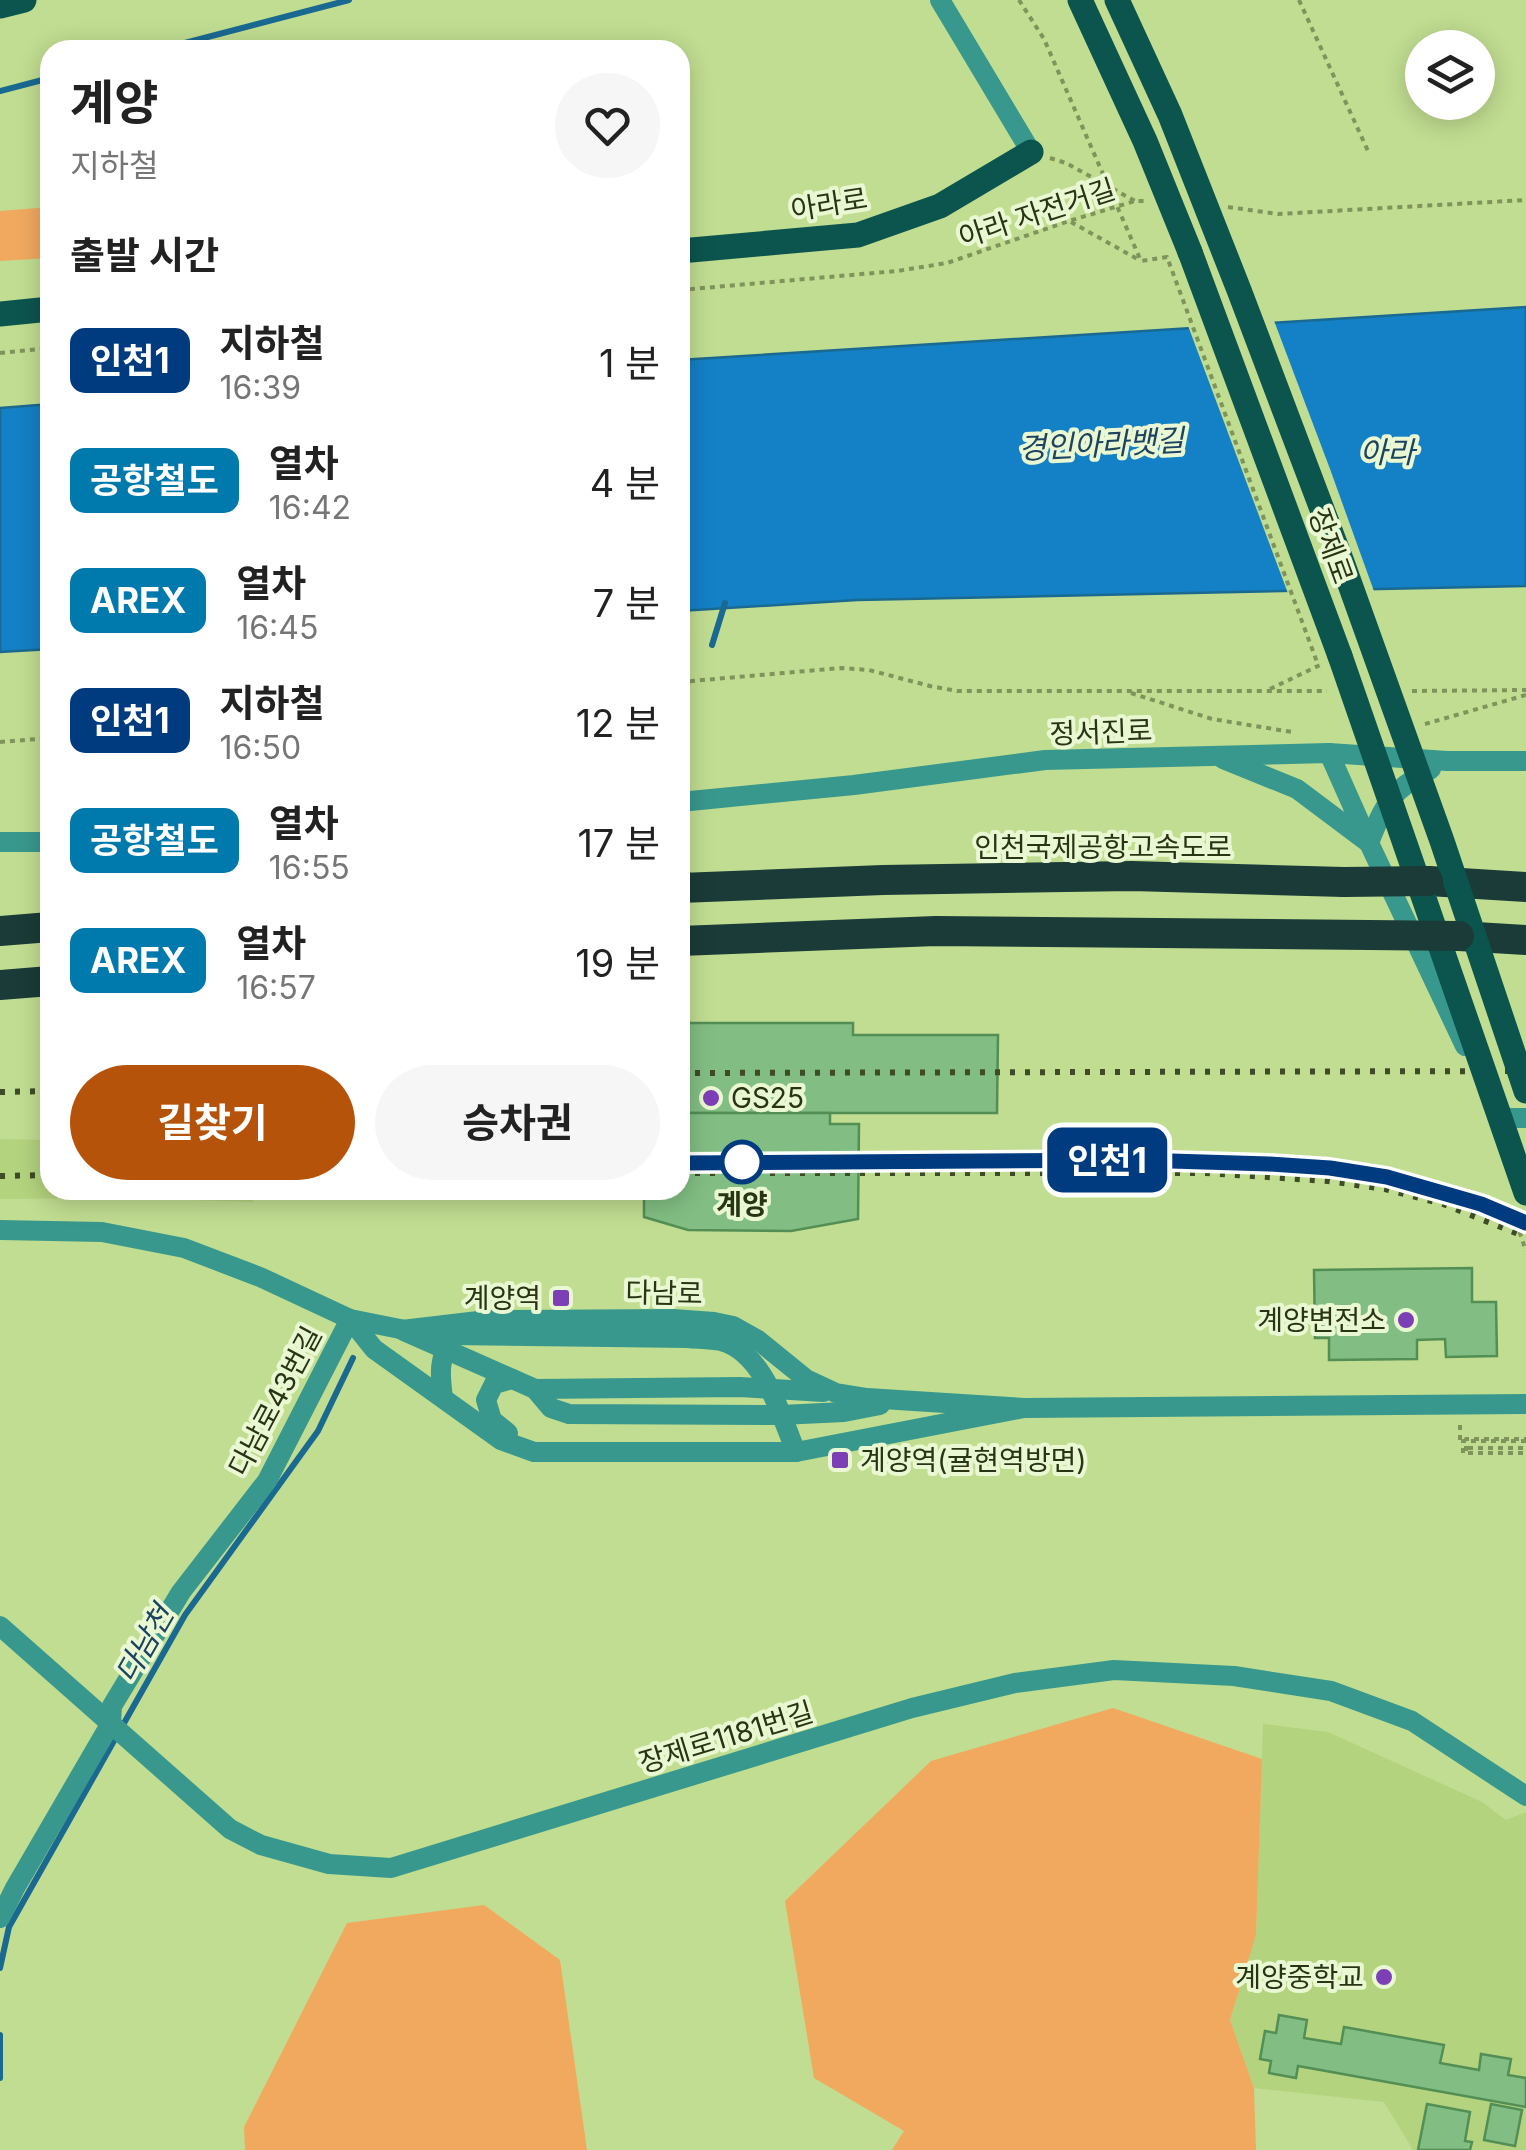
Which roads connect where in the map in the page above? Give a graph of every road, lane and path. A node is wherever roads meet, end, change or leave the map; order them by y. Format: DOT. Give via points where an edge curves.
graph roads {
  1 [pos="24,0"];
  2 [pos="940,0"];
  3 [pos="1020,0"];
  4 [pos="1080,0"];
  5 [pos="1118,0"];
  6 [pos="1298,0"];
  7 [pos="0,6"];
  8 [pos="1368,151"];
  9 [pos="1031,152"];
  10 [pos="1526,200"];
  11 [pos="1136,201"];
  12 [pos="1154,202"];
  13 [pos="1226,207"];
  14 [pos="1069,221"];
  15 [pos="690,250"];
  16 [pos="1141,261"];
  17 [pos="690,289"];
  18 [pos="40,311"];
  19 [pos="0,314"];
  20 [pos="40,349"];
  21 [pos="0,353"];
  22 [pos="1340,656"];
  23 [pos="690,681"];
  24 [pos="1526,690"];
  25 [pos="1266,691"];
  26 [pos="1343,691"];
  27 [pos="1399,691"];
  28 [pos="1125,692"];
  29 [pos="1331,699"];
  30 [pos="1302,734"];
  31 [pos="40,739"];
  32 [pos="0,742"];
  33 [pos="1330,753"];
  34 [pos="1216,756"];
  35 [pos="1448,760"];
  36 [pos="1526,761"];
  37 [pos="690,801"];
  38 [pos="0,842"];
  39 [pos="40,842"];
  40 [pos="1369,843"];
  41 [pos="1526,887"];
  42 [pos="690,888"];
  43 [pos="40,928"];
  44 [pos="0,930"];
  45 [pos="1526,940"];
  46 [pos="690,941"];
  47 [pos="40,982"];
  48 [pos="0,984"];
  49 [pos="1526,1091"];
  50 [pos="1499,1118"];
  51 [pos="1526,1118"];
  52 [pos="1526,1172"];
  53 [pos="1520,1204"];
  54 [pos="0,1230"];
  55 [pos="1526,1250"];
  56 [pos="350,1319"];
  57 [pos="487,1320"];
  58 [pos="402,1330"];
  59 [pos="449,1342"];
  60 [pos="512,1379"];
  61 [pos="536,1388"];
  62 [pos="771,1388"];
  63 [pos="836,1392"];
  64 [pos="443,1398"];
  65 [pos="902,1400"];
  66 [pos="1526,1404"];
  67 [pos="1024,1408"];
  68 [pos="781,1416"];
  69 [pos="1460,1443"];
  70 [pos="1526,1445"];
  71 [pos="534,1452"];
  72 [pos="796,1452"];
  73 [pos="0,1626"];
  74 [pos="117,1728"];
  75 [pos="1526,1796"];
  76 [pos="0,1918"];
  1 -- 7 [label="main road"];
  2 -- 9 [label="street"];
  3 -- 16 [label="path, bridge" via="1044,39"];
  4 -- 22 [label="main road, 장제로, bridge" via="1190,252"];
  5 -- 49 [label="main road, 장제로, bridge" via="1170,115 1336,544"];
  6 -- 8 [label="path"];
  9 -- 11 [label="path"];
  9 -- 15 [label="main road, 아라로" via="940,206 858,235"];
  10 -- 13 [label="path" via="1278,214"];
  11 -- 12 [label="path, 아라 자전거길"];
  11 -- 14 [label="path, 아라 자전거길"];
  14 -- 16 [label="path"];
  14 -- 17 [label="path, 아라 자전거길" via="947,263"];
  16 -- 29 [label="path, bridge" via="1167,258"];
  18 -- 19 [label="main road"];
  20 -- 21 [label="path"];
  22 -- 25 [label="path"];
  22 -- 53 [label="main road, 장제로, bridge"];
  23 -- 28 [label="path" via="841,668 957,691"];
  24 -- 27 [label="path"];
  25 -- 26 [label="path"];
  25 -- 28 [label="path"];
  28 -- 30 [label="path" via="1212,718"];
  31 -- 32 [label="path"];
  33 -- 34 [label="street, 정서진로"];
  33 -- 35 [label="street, 정서진로"];
  33 -- 40 [label="street"];
  34 -- 37 [label="street, 정서진로" via="1045,760"];
  34 -- 40 [label="street" via="1297,789"];
  35 -- 36 [label="street, 정서진로"];
  35 -- 40 [label="street" via="1404,782 1381,811"];
  38 -- 39 [label="street"];
  40 -- 50 [label="street"];
  41 -- 42 [label="highway, 인천국제공항고속도로, bridge" via="1132,876"];
  43 -- 44 [label="highway"];
  45 -- 46 [label="highway, bridge" via="936,932"];
  47 -- 48 [label="highway"];
  50 -- 51 [label="street"];
  50 -- 52 [label="street"];
  53 -- 55 [label="path, bridge"];
  54 -- 56 [label="street, 다남로" via="102,1232 184,1248"];
  56 -- 58 [label="street, 다남로"];
  56 -- 64 [label="street, 다남로" via="374,1348"];
  56 -- 74 [label="street, 다남로43번길" via="267,1481 181,1592 112,1706"];
  57 -- 58 [label="street, 다남로"];
  57 -- 59 [label="street"];
  57 -- 63 [label="street, 다남로" via="714,1322 758,1340 806,1379"];
  58 -- 59 [label="street, 다남로"];
  59 -- 60 [label="street"];
  59 -- 62 [label="street, 다남로" via="724,1342 753,1362"];
  59 -- 64 [label="street" via="439,1368"];
  60 -- 61 [label="street"];
  60 -- 71 [label="street" via="494,1384 486,1400 492,1420"];
  61 -- 62 [label="street"];
  61 -- 68 [label="street" via="551,1408 570,1414"];
  62 -- 63 [label="street"];
  62 -- 68 [label="street, 다남로"];
  63 -- 65 [label="street, 다남로"];
  64 -- 71 [label="street, 다남로" via="501,1440"];
  65 -- 67 [label="street, 다남로"];
  65 -- 68 [label="street"];
  66 -- 67 [label="street, 다남로"];
  67 -- 72 [label="street, 다남로"];
  68 -- 72 [label="street, 다남로"];
  69 -- 70 [label="path, bridge"];
  70 -- 70 [label="path, bridge" via="1468,1436 1468,1448"];
  71 -- 72 [label="street, 다남로"];
  73 -- 74 [label="street, 장제로1181번길"];
  74 -- 75 [label="street, 장제로1181번길" via="230,1829 329,1864 391,1868 912,1708 1015,1683 1114,1670 1234,1676 1331,1690 1412,1721"];
  74 -- 76 [label="street, 다남로43번길"];
}
